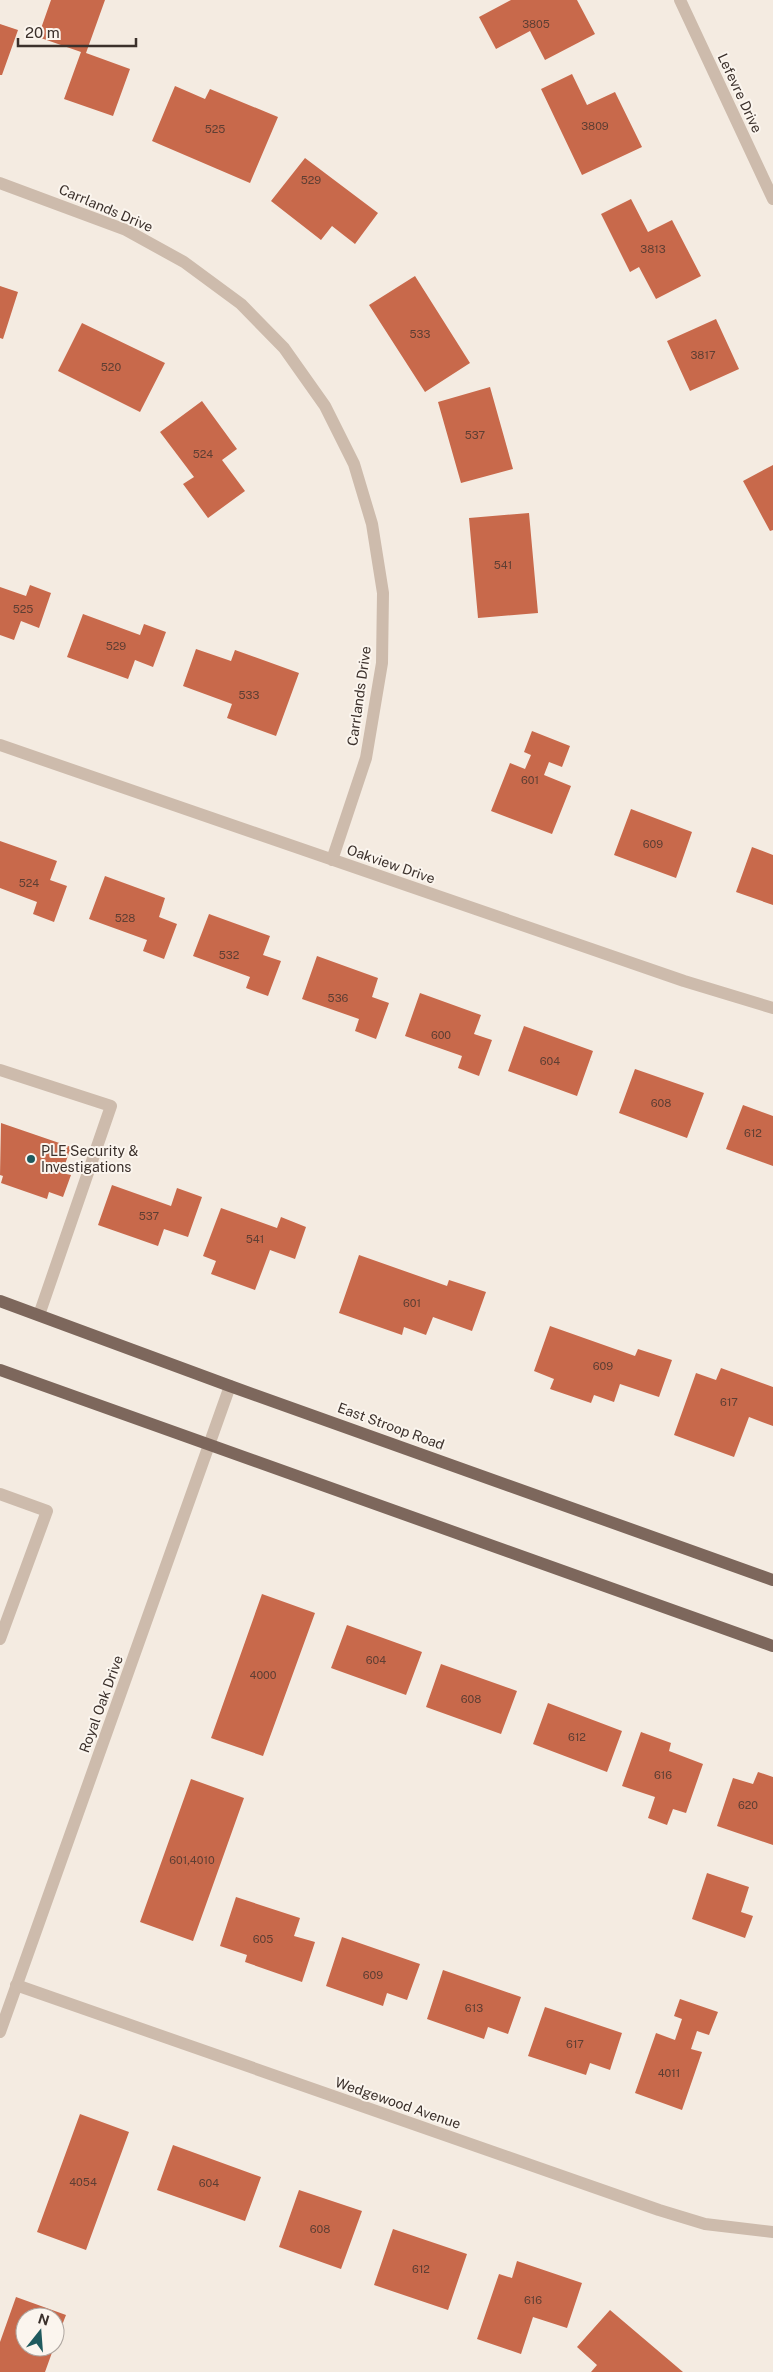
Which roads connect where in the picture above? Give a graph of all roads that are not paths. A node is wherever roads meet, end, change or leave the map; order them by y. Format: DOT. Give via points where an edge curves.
graph roads {
  1 [pos="680,0"];
  2 [pos="0,183"];
  3 [pos="773,200"];
  4 [pos="0,745"];
  5 [pos="332,860"];
  6 [pos="773,1008"];
  7 [pos="1,1073"];
  8 [pos="0,1301"];
  9 [pos="39,1315"];
  10 [pos="0,1370"];
  11 [pos="230,1386"];
  12 [pos="210,1444"];
  13 [pos="0,1494"];
  14 [pos="773,1580"];
  15 [pos="0,1639"];
  16 [pos="773,1646"];
  17 [pos="16,1986"];
  18 [pos="0,2032"];
  19 [pos="773,2232"];
  1 -- 3 [label="street, Lefevre Drive"];
  2 -- 5 [label="street, Carrlands Drive" via="126,230 184,262 241,304 284,348 320,399 354,464 372,524 383,593 382,663 366,758"];
  4 -- 5 [label="street, Oakview Drive"];
  5 -- 6 [label="street, Oakview Drive" via="684,981"];
  7 -- 9 [label="street" via="111,1106"];
  8 -- 9 [label="main road, East Stroop Road"];
  9 -- 11 [label="main road, East Stroop Road"];
  10 -- 12 [label="main road"];
  11 -- 12 [label="street, Royal Oak Drive"];
  11 -- 14 [label="main road, East Stroop Road"];
  12 -- 16 [label="main road"];
  12 -- 17 [label="street, Royal Oak Drive"];
  13 -- 15 [label="street" via="47,1511"];
  17 -- 18 [label="street, Royal Oak Drive"];
  17 -- 19 [label="street, Wedgewood Avenue" via="659,2210 705,2224"];
}
